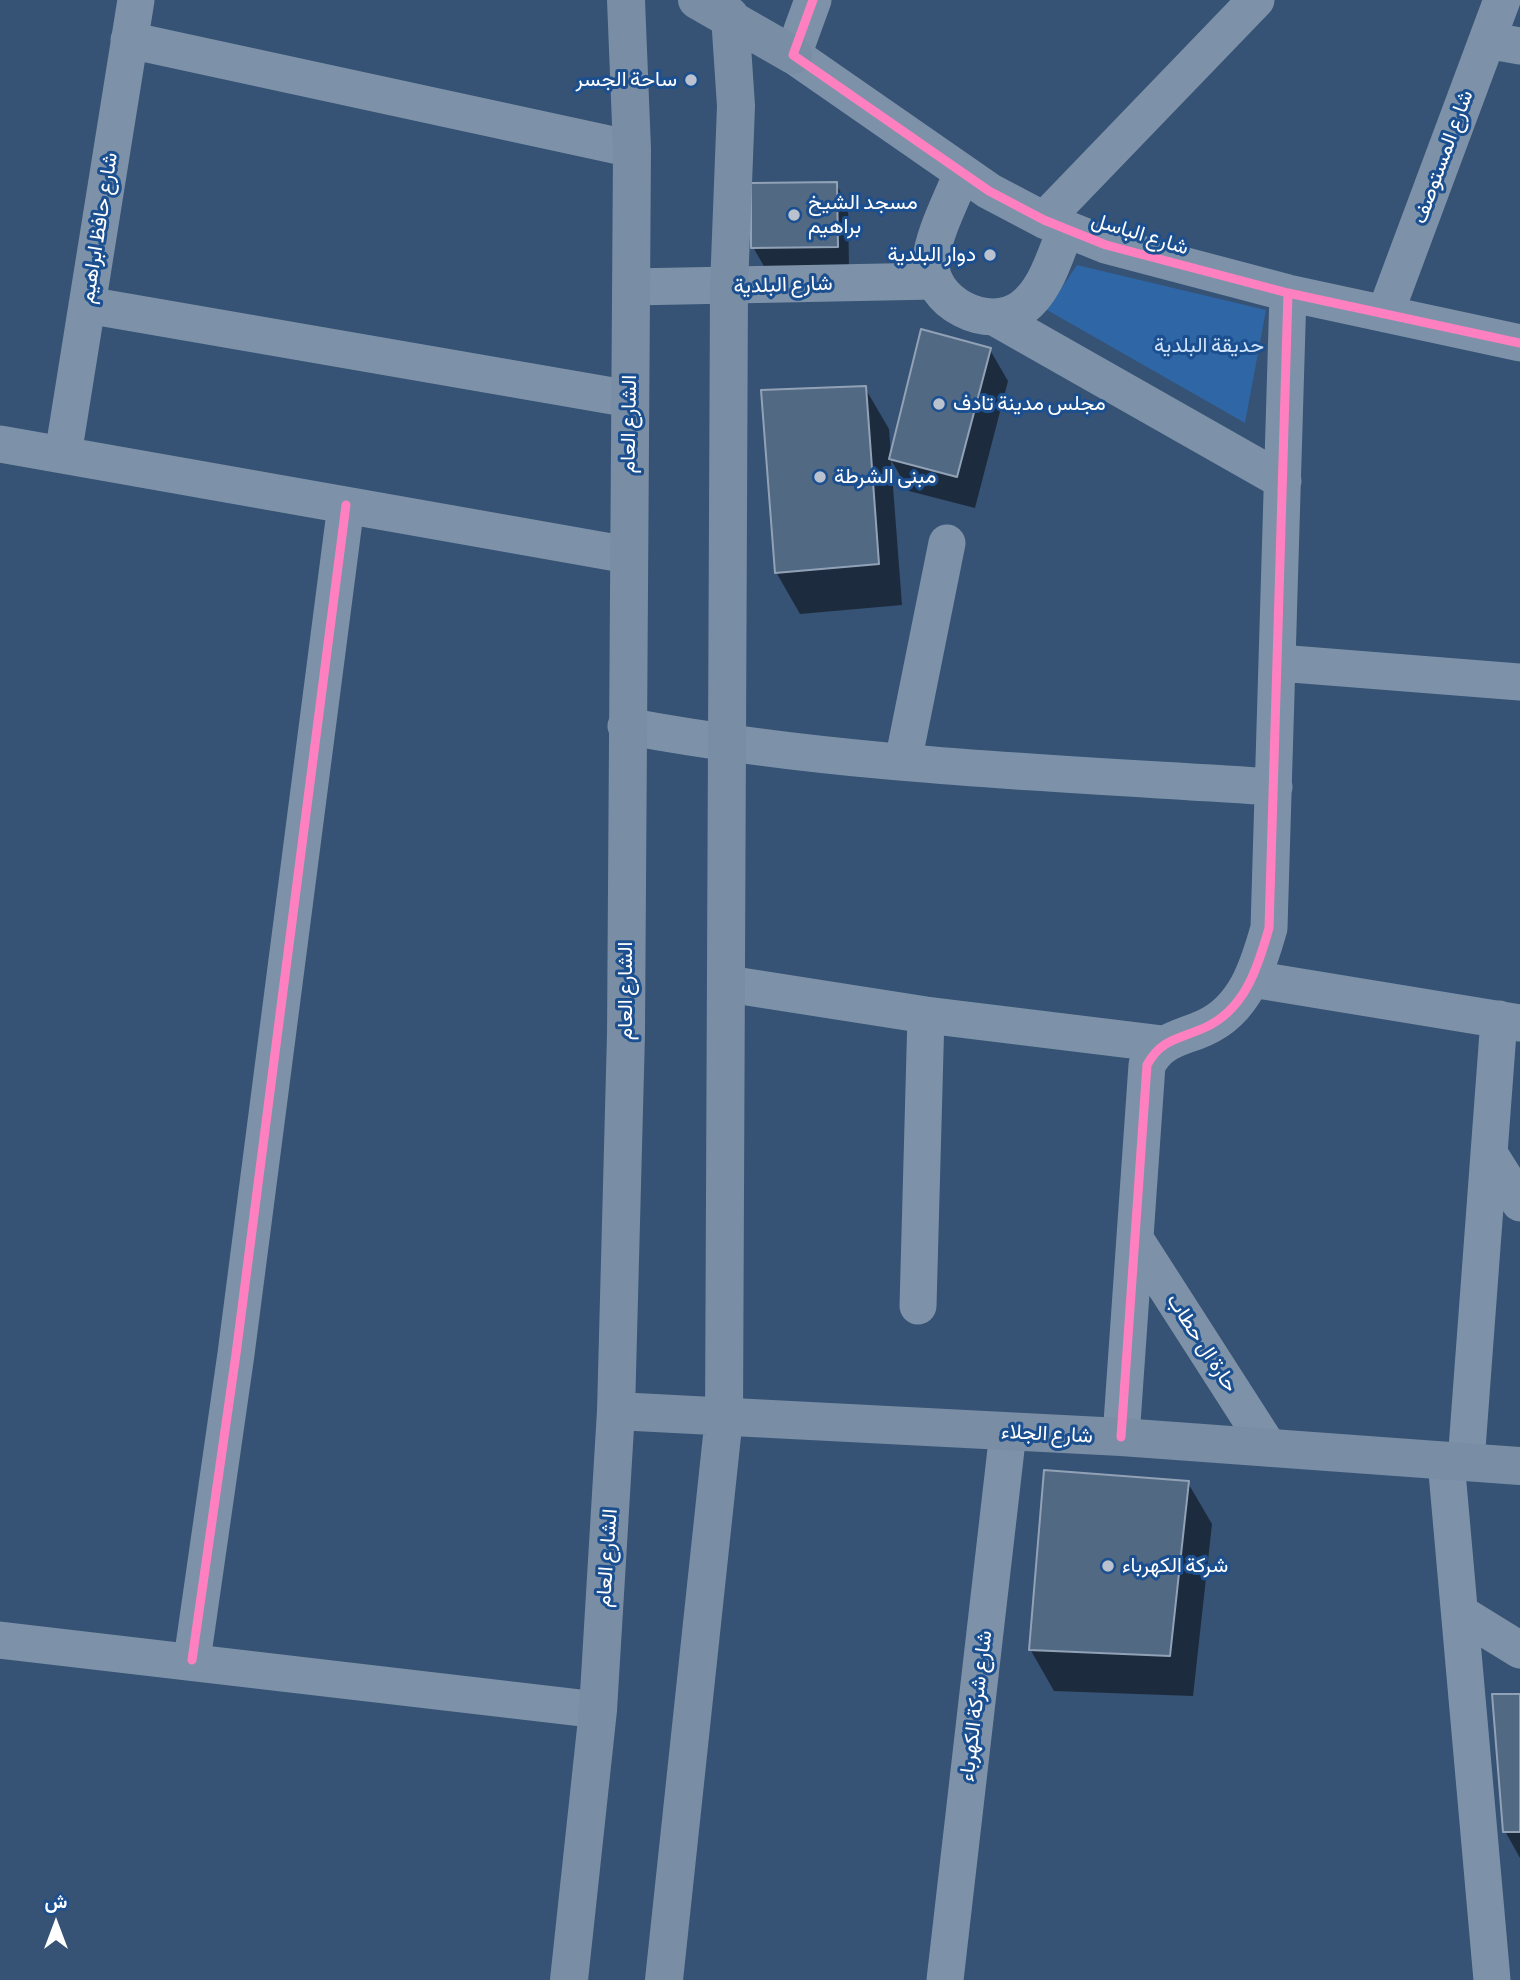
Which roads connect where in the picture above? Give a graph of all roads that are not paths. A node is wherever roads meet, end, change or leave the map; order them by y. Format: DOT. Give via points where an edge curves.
graph roads {
  1 [pos="136,0"];
  2 [pos="626,0"];
  3 [pos="813,0"];
  4 [pos="1256,0"];
  5 [pos="1502,0"];
  6 [pos="713,8"];
  7 [pos="129,40"];
  8 [pos="1504,43"];
  9 [pos="793,55"];
  10 [pos="632,149"];
  11 [pos="962,173"];
  12 [pos="1055,224"];
  13 [pos="935,281"];
  14 [pos="631,286"];
  15 [pos="729,286"];
  16 [pos="1288,293"];
  17 [pos="87,305"];
  18 [pos="1385,314"];
  19 [pos="994,317"];
  20 [pos="1520,343"];
  21 [pos="630,399"];
  22 [pos="0,444"];
  23 [pos="63,455"];
  24 [pos="1283,481"];
  25 [pos="346,505"];
  26 [pos="947,543"];
  27 [pos="628,555"];
  28 [pos="1279,663"];
  29 [pos="1520,682"];
  30 [pos="626,726"];
  31 [pos="727,745"];
  32 [pos="903,762"];
  33 [pos="1274,788"];
  34 [pos="1252,979"];
  35 [pos="728,984"];
  36 [pos="926,1015"];
  37 [pos="1510,1021"];
  38 [pos="1163,1044"];
  39 [pos="1490,1155"];
  40 [pos="1520,1203"];
  41 [pos="1135,1239"];
  42 [pos="918,1306"];
  43 [pos="616,1411"];
  44 [pos="724,1417"];
  45 [pos="1008,1432"];
  46 [pos="1121,1437"];
  47 [pos="1269,1448"];
  48 [pos="1456,1461"];
  49 [pos="1520,1466"];
  50 [pos="1460,1612"];
  51 [pos="0,1640"];
  52 [pos="1520,1650"];
  53 [pos="192,1660"];
  54 [pos="598,1710"];
  55 [pos="569,1980"];
  56 [pos="664,1980"];
  57 [pos="945,1980"];
  58 [pos="1492,1980"];
  1 -- 7 [label="street, شارع حافظ ابراهيم"];
  2 -- 10 [label="main road, الشارع العام"];
  3 -- 9 [label="street"];
  4 -- 12 [label="street"];
  5 -- 8 [label="street, شارع المستوصف"];
  6 -- 9 [label="main road, شارع الباسل"];
  6 -- 15 [label="main road" via="736,106"];
  7 -- 10 [label="street"];
  7 -- 17 [label="street, شارع حافظ ابراهيم"];
  8 -- 18 [label="street, شارع المستوصف"];
  9 -- 11 [label="street, شارع الباسل"];
  10 -- 14 [label="main road, الشارع العام"];
  11 -- 12 [label="street, شارع الباسل"];
  11 -- 13 [label="street" via="933,251"];
  12 -- 16 [label="street, شارع الباسل" via="1106,244"];
  12 -- 19 [label="street" via="1043,284 1029,303 1008,316"];
  13 -- 15 [label="street, شارع البلدية"];
  13 -- 19 [label="street" via="957,306"];
  14 -- 15 [label="street, شارع البلدية"];
  14 -- 21 [label="main road, الشارع العام"];
  15 -- 31 [label="main road"];
  16 -- 18 [label="street, شارع الباسل"];
  16 -- 24 [label="street"];
  17 -- 21 [label="street"];
  17 -- 23 [label="street, شارع حافظ ابراهيم"];
  18 -- 20 [label="street, شارع الباسل"];
  19 -- 24 [label="street"];
  21 -- 27 [label="main road, الشارع العام"];
  22 -- 23 [label="street"];
  23 -- 25 [label="street"];
  24 -- 28 [label="street"];
  25 -- 27 [label="street"];
  25 -- 53 [label="street"];
  26 -- 32 [label="street"];
  27 -- 30 [label="main road, الشارع العام"];
  28 -- 29 [label="street"];
  28 -- 33 [label="street"];
  30 -- 31 [label="street"];
  30 -- 43 [label="main road, الشارع العام" via="626,1034"];
  31 -- 32 [label="street"];
  31 -- 35 [label="main road"];
  32 -- 33 [label="street"];
  33 -- 34 [label="street" via="1269,928"];
  34 -- 37 [label="street"];
  34 -- 38 [label="street" via="1243,996 1218,1021"];
  35 -- 36 [label="street"];
  35 -- 44 [label="main road"];
  36 -- 38 [label="street"];
  36 -- 42 [label="street"];
  37 -- 39 [label="street"];
  38 -- 41 [label="street" via="1147,1065"];
  39 -- 40 [label="street"];
  39 -- 48 [label="street"];
  41 -- 46 [label="street"];
  41 -- 47 [label="street, حارة ال حطاب"];
  43 -- 44 [label="main road, شارع الجلاء"];
  43 -- 54 [label="main road, الشارع العام"];
  44 -- 45 [label="main road, شارع الجلاء"];
  44 -- 56 [label="main road"];
  45 -- 46 [label="main road, شارع الجلاء"];
  45 -- 57 [label="street, شارع شركة الكهرباء"];
  46 -- 47 [label="main road, شارع الجلاء"];
  47 -- 48 [label="main road, شارع الجلاء"];
  48 -- 49 [label="main road, شارع الجلاء"];
  48 -- 50 [label="street"];
  50 -- 52 [label="street"];
  50 -- 58 [label="street"];
  51 -- 53 [label="street"];
  53 -- 54 [label="street"];
  54 -- 55 [label="main road, الشارع العام"];
}
